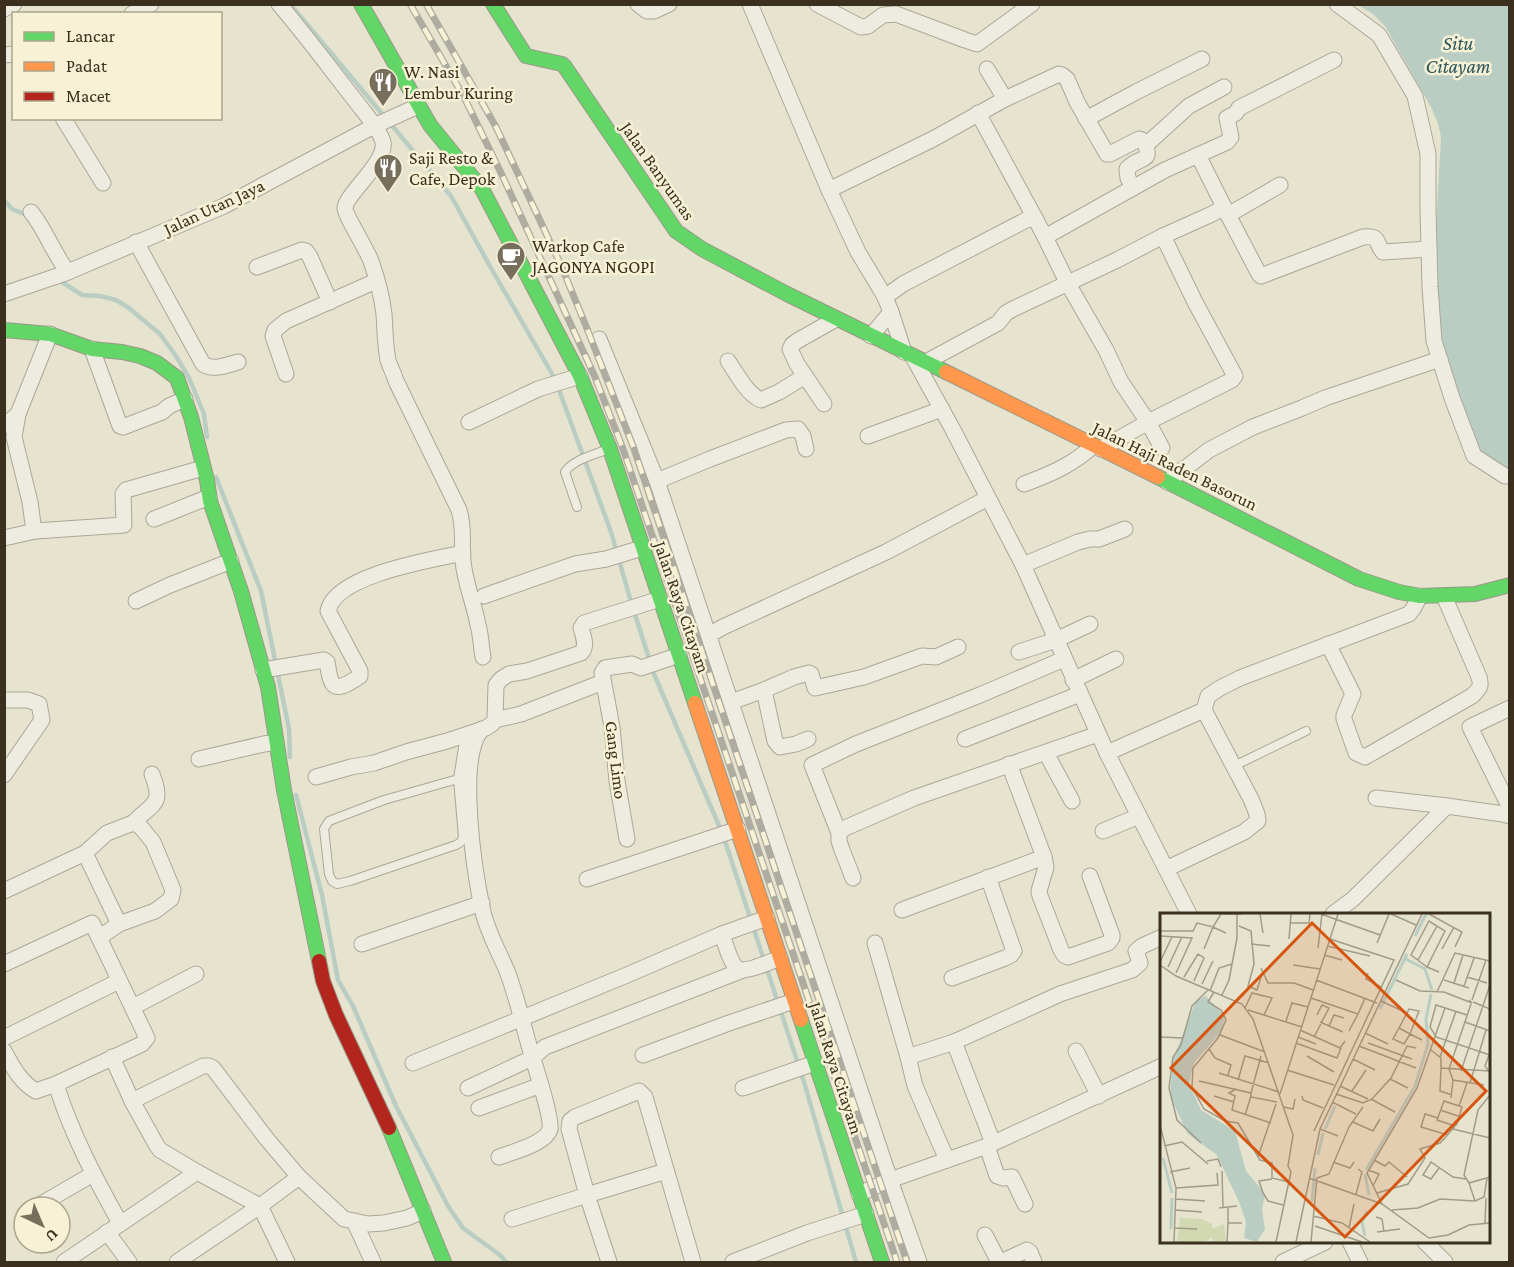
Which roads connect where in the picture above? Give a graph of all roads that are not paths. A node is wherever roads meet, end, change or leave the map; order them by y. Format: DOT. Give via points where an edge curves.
graph roads {
  1 [pos="14,4"];
  2 [pos="151,4"];
  3 [pos="279,4"];
  4 [pos="361,4"];
  5 [pos="493,4"];
  6 [pos="638,4"];
  7 [pos="669,4"];
  8 [pos="750,4"];
  9 [pos="817,4"];
  10 [pos="1032,4"];
  11 [pos="1337,4"];
  12 [pos="4,9"];
  13 [pos="136,12"];
  14 [pos="1202,59"];
  15 [pos="1334,60"];
  16 [pos="987,69"];
  17 [pos="1224,87"];
  18 [pos="1005,99"];
  19 [pos="411,109"];
  20 [pos="978,113"];
  21 [pos="1086,119"];
  22 [pos="64,120"];
  23 [pos="379,124"];
  24 [pos="1146,145"];
  25 [pos="1198,154"];
  26 [pos="103,183"];
  27 [pos="1280,185"];
  28 [pos="1133,188"];
  29 [pos="829,190"];
  30 [pos="1226,211"];
  31 [pos="31,212"];
  32 [pos="1036,220"];
  33 [pos="1162,236"];
  34 [pos="1045,237"];
  35 [pos="136,242"];
  36 [pos="1429,249"];
  37 [pos="257,267"];
  38 [pos="61,274"];
  39 [pos="376,281"];
  40 [pos="1067,282"];
  41 [pos="4,294"];
  42 [pos="885,297"];
  43 [pos="330,302"];
  44 [pos="891,312"];
  45 [pos="836,318"];
  46 [pos="4,330"];
  47 [pos="50,334"];
  48 [pos="871,336"];
  49 [pos="599,339"];
  50 [pos="92,349"];
  51 [pos="914,357"];
  52 [pos="1440,358"];
  53 [pos="728,361"];
  54 [pos="238,362"];
  55 [pos="286,374"];
  56 [pos="805,376"];
  57 [pos="574,378"];
  58 [pos="185,399"];
  59 [pos="824,404"];
  60 [pos="942,409"];
  61 [pos="18,414"];
  62 [pos="469,422"];
  63 [pos="1148,422"];
  64 [pos="4,426"];
  65 [pos="868,436"];
  66 [pos="1097,447"];
  67 [pos="1162,448"];
  68 [pos="610,449"];
  69 [pos="806,449"];
  70 [pos="203,468"];
  71 [pos="1509,476"];
  72 [pos="657,481"];
  73 [pos="1167,482"];
  74 [pos="1024,484"];
  75 [pos="209,497"];
  76 [pos="988,498"];
  77 [pos="577,507"];
  78 [pos="154,519"];
  79 [pos="1125,529"];
  80 [pos="35,531"];
  81 [pos="4,538"];
  82 [pos="638,549"];
  83 [pos="463,553"];
  84 [pos="231,561"];
  85 [pos="1023,565"];
  86 [pos="1509,585"];
  87 [pos="484,596"];
  88 [pos="1420,596"];
  89 [pos="1444,596"];
  90 [pos="136,601"];
  91 [pos="653,601"];
  92 [pos="1090,624"];
  93 [pos="708,635"];
  94 [pos="1056,640"];
  95 [pos="1328,644"];
  96 [pos="958,646"];
  97 [pos="1019,652"];
  98 [pos="679,655"];
  99 [pos="483,657"];
  100 [pos="1064,658"];
  101 [pos="1116,659"];
  102 [pos="272,669"];
  103 [pos="603,682"];
  104 [pos="1077,687"];
  105 [pos="764,690"];
  106 [pos="4,700"];
  107 [pos="731,702"];
  108 [pos="1509,708"];
  109 [pos="1204,710"];
  110 [pos="495,720"];
  111 [pos="482,729"];
  112 [pos="1306,732"];
  113 [pos="1098,734"];
  114 [pos="465,735"];
  115 [pos="808,739"];
  116 [pos="965,739"];
  117 [pos="276,742"];
  118 [pos="1046,753"];
  119 [pos="1107,753"];
  120 [pos="199,759"];
  121 [pos="1009,764"];
  122 [pos="1234,766"];
  123 [pos="152,774"];
  124 [pos="4,775"];
  125 [pos="316,777"];
  126 [pos="458,779"];
  127 [pos="1376,798"];
  128 [pos="1072,801"];
  129 [pos="1447,806"];
  130 [pos="1509,808"];
  131 [pos="1139,816"];
  132 [pos="1509,816"];
  133 [pos="133,823"];
  134 [pos="731,831"];
  135 [pos="1103,831"];
  136 [pos="839,833"];
  137 [pos="627,839"];
  138 [pos="85,853"];
  139 [pos="1044,857"];
  140 [pos="1166,869"];
  141 [pos="1090,876"];
  142 [pos="988,877"];
  143 [pos="853,878"];
  144 [pos="586,879"];
  145 [pos="4,891"];
  146 [pos="482,903"];
  147 [pos="112,909"];
  148 [pos="902,910"];
  149 [pos="1188,913"];
  150 [pos="1336,913"];
  151 [pos="762,920"];
  152 [pos="92,922"];
  153 [pos="120,924"];
  154 [pos="726,933"];
  155 [pos="100,937"];
  156 [pos="1160,937"];
  157 [pos="875,943"];
  158 [pos="363,944"];
  159 [pos="777,959"];
  160 [pos="4,964"];
  161 [pos="749,969"];
  162 [pos="196,974"];
  163 [pos="952,978"];
  164 [pos="119,981"];
  165 [pos="787,1003"];
  166 [pos="133,1007"];
  167 [pos="522,1018"];
  168 [pos="4,1038"];
  169 [pos="954,1042"];
  170 [pos="4,1051"];
  171 [pos="1076,1051"];
  172 [pos="643,1055"];
  173 [pos="112,1057"];
  174 [pos="908,1057"];
  175 [pos="532,1058"];
  176 [pos="413,1063"];
  177 [pos="809,1065"];
  178 [pos="1160,1066"];
  179 [pos="56,1084"];
  180 [pos="541,1085"];
  181 [pos="468,1088"];
  182 [pos="743,1088"];
  183 [pos="1099,1096"];
  184 [pos="132,1101"];
  185 [pos="479,1108"];
  186 [pos="990,1145"];
  187 [pos="499,1157"];
  188 [pos="946,1160"];
  189 [pos="666,1171"];
  190 [pos="197,1172"];
  191 [pos="93,1174"];
  192 [pos="299,1177"];
  193 [pos="890,1180"];
  194 [pos="859,1194"];
  195 [pos="57,1195"];
  196 [pos="587,1195"];
  197 [pos="1025,1204"];
  198 [pos="260,1206"];
  199 [pos="423,1211"];
  200 [pos="860,1216"];
  201 [pos="512,1219"];
  202 [pos="354,1221"];
  203 [pos="114,1228"];
  204 [pos="985,1235"];
  205 [pos="1323,1243"];
  206 [pos="1350,1243"];
  207 [pos="1426,1243"];
  208 [pos="197,1248"];
  209 [pos="64,1263"];
  210 [pos="129,1263"];
  211 [pos="177,1263"];
  212 [pos="204,1263"];
  213 [pos="287,1263"];
  214 [pos="373,1263"];
  215 [pos="444,1263"];
  216 [pos="609,1263"];
  217 [pos="693,1263"];
  218 [pos="733,1263"];
  219 [pos="882,1263"];
  220 [pos="919,1263"];
  221 [pos="1000,1263"];
  222 [pos="1034,1263"];
  223 [pos="1283,1263"];
  224 [pos="1360,1263"];
  225 [pos="1445,1263"];
  1 -- 12 [label="street"];
  2 -- 13 [label="street"];
  3 -- 23 [label="street"];
  4 -- 19 [label="street, Jalan Raya Citayam"];
  5 -- 45 [label="street, Jalan Banyumas" via="526,56 565,67 676,231 702,249"];
  6 -- 7 [label="street" via="647,12"];
  8 -- 29 [label="street"];
  9 -- 10 [label="street" via="861,27 883,15 896,14 977,44"];
  11 -- 36 [label="street" via="1379,35 1415,96 1428,154"];
  14 -- 21 [label="street"];
  15 -- 25 [label="street" via="1239,108 1227,118 1230,140"];
  16 -- 18 [label="street"];
  17 -- 24 [label="street" via="1189,106"];
  18 -- 20 [label="street"];
  18 -- 21 [label="street" via="1054,75 1062,75"];
  19 -- 23 [label="street, Jalan Utan Jaya"];
  19 -- 57 [label="street, Jalan Raya Citayam" via="430,125 482,189"];
  20 -- 29 [label="street"];
  20 -- 32 [label="street"];
  21 -- 24 [label="street" via="1108,154 1138,139"];
  22 -- 26 [label="street"];
  23 -- 35 [label="street, Jalan Utan Jaya" via="224,206"];
  23 -- 39 [label="street" via="382,151 345,208 372,262"];
  24 -- 28 [label="street" via="1148,157 1127,168"];
  25 -- 28 [label="street"];
  25 -- 30 [label="street"];
  27 -- 30 [label="street"];
  28 -- 34 [label="street"];
  29 -- 42 [label="street" via="858,252"];
  30 -- 33 [label="street"];
  30 -- 36 [label="street" via="1261,276 1363,237 1376,239 1383,252"];
  31 -- 38 [label="street" via="61,263"];
  32 -- 34 [label="street"];
  32 -- 42 [label="street" via="1028,219"];
  33 -- 40 [label="street"];
  33 -- 63 [label="street" via="1235,376"];
  34 -- 40 [label="street"];
  35 -- 38 [label="street, Jalan Utan Jaya"];
  35 -- 54 [label="street" via="203,364 217,367"];
  36 -- 52 [label="street" via="1434,341"];
  37 -- 43 [label="street" via="306,250"];
  38 -- 41 [label="street, Jalan Utan Jaya"];
  39 -- 43 [label="street"];
  39 -- 83 [label="street" via="388,360 459,510"];
  40 -- 51 [label="street" via="1006,313 998,323"];
  40 -- 63 [label="street" via="1121,382"];
  42 -- 44 [label="street"];
  43 -- 55 [label="street" via="286,321 275,330 273,336"];
  44 -- 48 [label="street"];
  44 -- 51 [label="street"];
  45 -- 48 [label="street, Jalan Haji Raden Basorun"];
  45 -- 56 [label="street" via="792,345 792,355"];
  46 -- 47 [label="street"];
  47 -- 50 [label="street"];
  47 -- 61 [label="street"];
  48 -- 51 [label="street, Jalan Haji Raden Basorun"];
  49 -- 72 [label="street"];
  50 -- 58 [label="street" via="122,352 157,363 177,378"];
  50 -- 58 [label="street" via="120,426 162,412"];
  51 -- 60 [label="street"];
  51 -- 66 [label="street, Jalan Haji Raden Basorun"];
  52 -- 71 [label="street" via="1474,456"];
  52 -- 73 [label="street" via="1253,427 1203,454"];
  53 -- 56 [label="street" via="751,393 761,400"];
  56 -- 59 [label="street"];
  57 -- 62 [label="street" via="538,389"];
  57 -- 68 [label="street, Jalan Raya Citayam"];
  58 -- 70 [label="street"];
  60 -- 65 [label="street"];
  60 -- 76 [label="street"];
  61 -- 64 [label="street"];
  61 -- 80 [label="street" via="14,437"];
  63 -- 66 [label="street"];
  63 -- 67 [label="street"];
  66 -- 73 [label="street, Jalan Haji Raden Basorun"];
  66 -- 74 [label="street"];
  68 -- 77 [label="lane" via="567,468"];
  68 -- 82 [label="street, Jalan Raya Citayam"];
  69 -- 72 [label="street" via="798,429 786,430"];
  70 -- 75 [label="street"];
  70 -- 80 [label="street" via="126,490 122,498 124,525"];
  72 -- 93 [label="street"];
  73 -- 88 [label="street, Jalan Haji Raden Basorun" via="1359,579"];
  75 -- 78 [label="street"];
  75 -- 84 [label="street"];
  76 -- 85 [label="street"];
  76 -- 93 [label="street" via="886,552"];
  79 -- 85 [label="street" via="1078,542"];
  80 -- 81 [label="street"];
  82 -- 87 [label="street" via="575,564"];
  82 -- 91 [label="street, Jalan Raya Citayam"];
  83 -- 99 [label="street"];
  83 -- 102 [label="street" via="365,578 335,597 328,610 360,670 357,679 335,686 324,660"];
  84 -- 90 [label="street"];
  84 -- 102 [label="street"];
  85 -- 94 [label="street"];
  86 -- 89 [label="street, Jalan Haji Raden Basorun" via="1475,594"];
  88 -- 89 [label="street, Jalan Haji Raden Basorun"];
  88 -- 95 [label="street" via="1409,614"];
  89 -- 95 [label="street" via="1482,685 1472,696 1365,757 1356,753 1345,726 1344,715 1353,694"];
  91 -- 98 [label="street, Jalan Raya Citayam"];
  91 -- 110 [label="street" via="582,625 585,645 581,653 501,679 496,686"];
  92 -- 94 [label="street"];
  93 -- 107 [label="street"];
  94 -- 97 [label="street"];
  94 -- 100 [label="street"];
  95 -- 109 [label="street" via="1220,687 1208,696"];
  96 -- 105 [label="street" via="936,657 922,656 851,681 815,688 809,673"];
  98 -- 103 [label="street" via="641,668 632,664 605,668"];
  98 -- 134 [label="street, Jalan Raya Citayam"];
  100 -- 104 [label="street"];
  100 -- 136 [label="street" via="812,765"];
  101 -- 104 [label="street"];
  102 -- 117 [label="street" via="268,687"];
  103 -- 110 [label="street"];
  103 -- 137 [label="street, Gang Limo"];
  104 -- 113 [label="street"];
  104 -- 116 [label="street"];
  105 -- 107 [label="street"];
  105 -- 115 [label="street" via="778,746"];
  106 -- 124 [label="street" via="39,704 42,720"];
  107 -- 193 [label="street"];
  108 -- 130 [label="street" via="1470,727"];
  109 -- 119 [label="street"];
  109 -- 122 [label="street"];
  110 -- 111 [label="street"];
  111 -- 114 [label="street"];
  111 -- 146 [label="street" via="476,735 472,754 468,802"];
  112 -- 122 [label="lane"];
  113 -- 118 [label="street"];
  113 -- 119 [label="street"];
  114 -- 125 [label="street"];
  114 -- 126 [label="lane"];
  117 -- 120 [label="street"];
  117 -- 199 [label="street" via="323,981"];
  118 -- 121 [label="street"];
  118 -- 128 [label="street"];
  119 -- 131 [label="street"];
  121 -- 136 [label="street" via="914,798"];
  121 -- 139 [label="street"];
  122 -- 140 [label="street" via="1258,821 1244,832"];
  123 -- 133 [label="street" via="157,798"];
  126 -- 126 [label="lane" via="329,821 324,829 332,881 350,881 461,842"];
  127 -- 129 [label="street"];
  129 -- 132 [label="street"];
  129 -- 150 [label="street"];
  131 -- 135 [label="street"];
  131 -- 140 [label="street"];
  133 -- 138 [label="street" via="107,833"];
  133 -- 153 [label="street" via="153,842 173,890 171,899 155,911"];
  134 -- 144 [label="street"];
  134 -- 151 [label="street, Jalan Raya Citayam"];
  136 -- 143 [label="street"];
  138 -- 145 [label="street"];
  138 -- 147 [label="street"];
  139 -- 141 [label="street" via="1046,867 1040,896 1061,950 1068,957 1112,938"];
  139 -- 142 [label="street"];
  140 -- 149 [label="street"];
  142 -- 148 [label="street"];
  142 -- 163 [label="street" via="1014,951"];
  146 -- 158 [label="street"];
  146 -- 167 [label="street"];
  147 -- 152 [label="street"];
  147 -- 153 [label="street"];
  151 -- 154 [label="street"];
  151 -- 159 [label="street, Jalan Raya Citayam"];
  152 -- 155 [label="street"];
  152 -- 160 [label="street"];
  153 -- 155 [label="street"];
  154 -- 161 [label="street" via="733,964 738,969"];
  154 -- 167 [label="street"];
  155 -- 164 [label="street"];
  156 -- 169 [label="street" via="1136,951 1140,963 1132,970 1060,994"];
  157 -- 174 [label="street"];
  159 -- 161 [label="street"];
  159 -- 165 [label="street, Jalan Raya Citayam"];
  161 -- 175 [label="street" via="545,1047"];
  162 -- 166 [label="street"];
  164 -- 166 [label="street"];
  164 -- 168 [label="street"];
  165 -- 172 [label="street"];
  165 -- 177 [label="street, Jalan Raya Citayam"];
  166 -- 173 [label="street" via="147,1038"];
  167 -- 175 [label="street"];
  167 -- 176 [label="street"];
  169 -- 174 [label="street"];
  169 -- 186 [label="street"];
  170 -- 179 [label="street" via="15,1072 30,1088 36,1091"];
  171 -- 183 [label="street"];
  173 -- 179 [label="street"];
  173 -- 184 [label="street"];
  174 -- 188 [label="street" via="915,1086"];
  175 -- 180 [label="street"];
  175 -- 181 [label="street"];
  177 -- 182 [label="street"];
  177 -- 194 [label="street, Jalan Raya Citayam"];
  178 -- 183 [label="street"];
  179 -- 191 [label="street" via="65,1114"];
  180 -- 185 [label="street"];
  180 -- 187 [label="street" via="550,1127 547,1135"];
  183 -- 186 [label="street"];
  184 -- 190 [label="street" via="160,1150"];
  184 -- 192 [label="street" via="209,1066"];
  186 -- 188 [label="street"];
  186 -- 197 [label="street" via="998,1176 1014,1179"];
  188 -- 193 [label="street"];
  189 -- 196 [label="street"];
  189 -- 196 [label="street" via="645,1097 639,1091 570,1122"];
  189 -- 217 [label="street"];
  190 -- 198 [label="street"];
  190 -- 203 [label="street"];
  191 -- 195 [label="street"];
  191 -- 203 [label="street"];
  192 -- 198 [label="street"];
  192 -- 202 [label="street" via="344,1219"];
  193 -- 194 [label="street"];
  193 -- 220 [label="street"];
  194 -- 200 [label="street, Jalan Raya Citayam"];
  196 -- 201 [label="street"];
  196 -- 216 [label="street"];
  198 -- 208 [label="street"];
  198 -- 213 [label="street"];
  199 -- 202 [label="street" via="384,1223"];
  199 -- 215 [label="street"];
  200 -- 218 [label="street"];
  200 -- 219 [label="street, Jalan Raya Citayam"];
  202 -- 214 [label="street"];
  203 -- 209 [label="street"];
  203 -- 210 [label="street"];
  204 -- 221 [label="street"];
  205 -- 223 [label="street"];
  206 -- 224 [label="street"];
  207 -- 225 [label="street"];
  208 -- 211 [label="street"];
  208 -- 212 [label="street"];
  221 -- 222 [label="street" via="1027,1250"];
}
